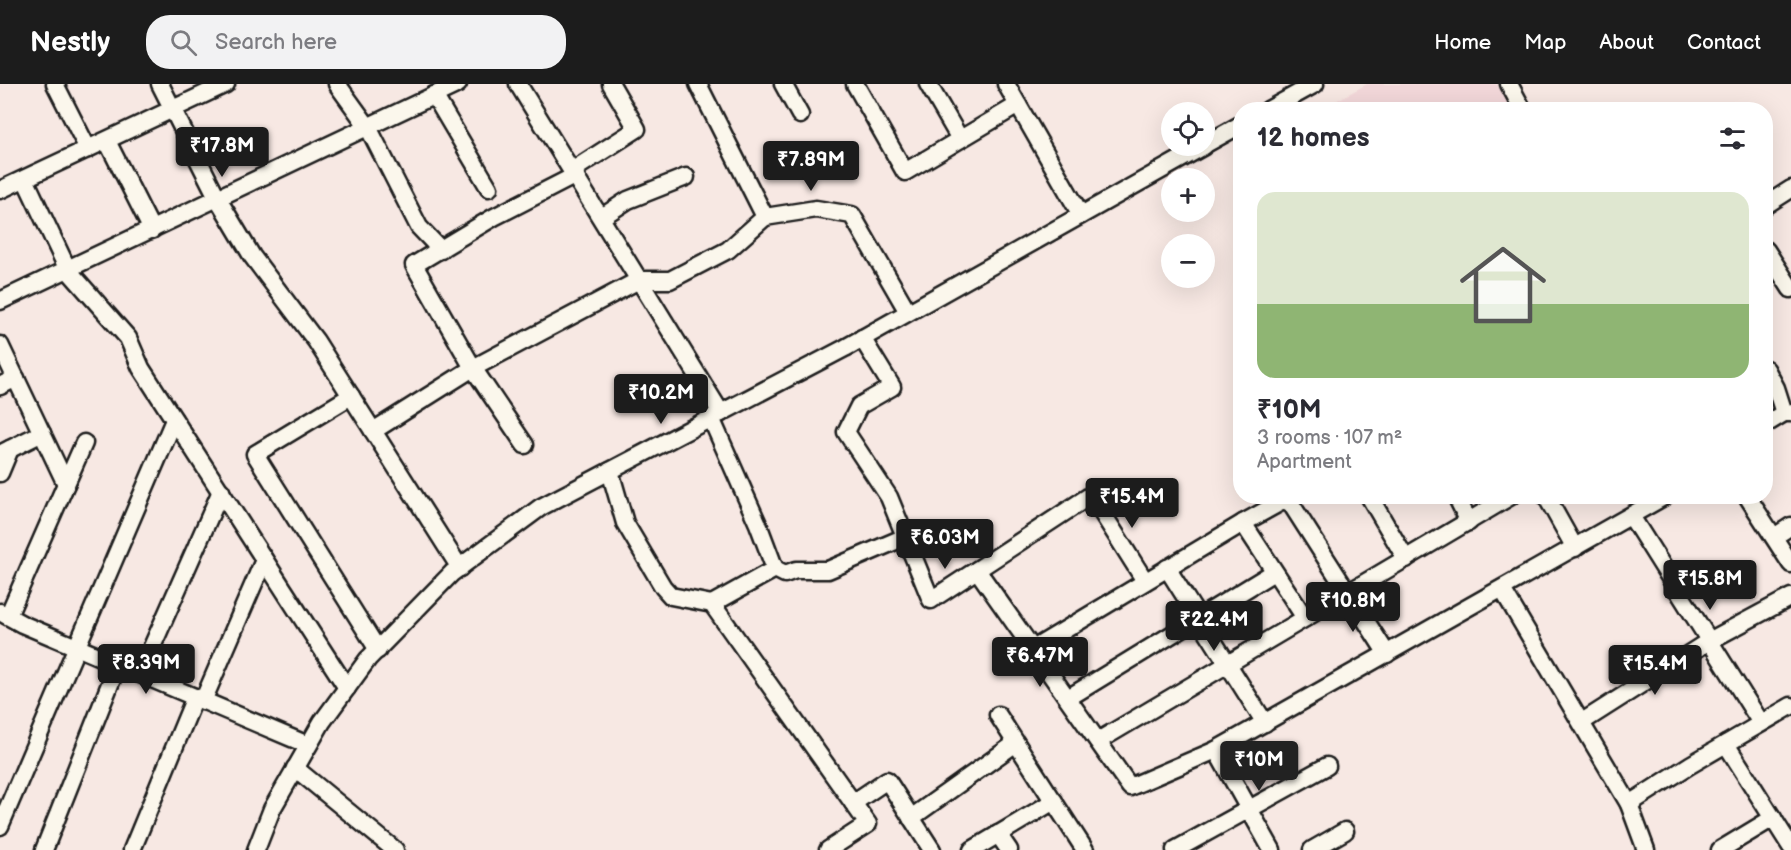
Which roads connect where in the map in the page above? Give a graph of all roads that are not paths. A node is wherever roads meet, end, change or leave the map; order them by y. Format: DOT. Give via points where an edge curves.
graph roads {
  1 [pos="55,84"];
  2 [pos="160,84"];
  3 [pos="226,84"];
  4 [pos="337,84"];
  5 [pos="458,84"];
  6 [pos="518,84"];
  7 [pos="611,84"];
  8 [pos="698,84"];
  9 [pos="783,84"];
  10 [pos="855,84"];
  11 [pos="928,84"];
  12 [pos="1006,84"];
  13 [pos="1315,84"];
  14 [pos="1509,84"];
  15 [pos="434,95"];
  16 [pos="1283,102"];
  17 [pos="1519,102"];
  18 [pos="1018,105"];
  19 [pos="173,110"];
  20 [pos="800,115"];
  21 [pos="368,127"];
  22 [pos="1233,129"];
  23 [pos="960,139"];
  24 [pos="1215,139"];
  25 [pos="107,141"];
  26 [pos="88,149"];
  27 [pos="1185,156"];
  28 [pos="574,173"];
  29 [pos="686,177"];
  30 [pos="25,179"];
  31 [pos="489,188"];
  32 [pos="1791,189"];
  33 [pos="0,190"];
  34 [pos="218,199"];
  35 [pos="1773,201"];
  36 [pos="598,212"];
  37 [pos="1081,215"];
  38 [pos="765,217"];
  39 [pos="152,230"];
  40 [pos="441,250"];
  41 [pos="1773,261"];
  42 [pos="68,270"];
  43 [pos="639,280"];
  44 [pos="1791,289"];
  45 [pos="0,302"];
  46 [pos="908,312"];
  47 [pos="862,338"];
  48 [pos="0,345"];
  49 [pos="473,368"];
  50 [pos="16,378"];
  51 [pos="1773,382"];
  52 [pos="0,386"];
  53 [pos="351,396"];
  54 [pos="1788,413"];
  55 [pos="716,415"];
  56 [pos="174,420"];
  57 [pos="1773,420"];
  58 [pos="374,431"];
  59 [pos="42,433"];
  60 [pos="84,443"];
  61 [pos="525,446"];
  62 [pos="5,452"];
  63 [pos="610,471"];
  64 [pos="0,473"];
  65 [pos="66,484"];
  66 [pos="221,491"];
  67 [pos="1276,504"];
  68 [pos="1292,504"];
  69 [pos="1374,504"];
  70 [pos="1459,504"];
  71 [pos="1498,504"];
  72 [pos="1550,504"];
  73 [pos="1651,504"];
  74 [pos="1752,504"];
  75 [pos="1631,516"];
  76 [pos="1469,522"];
  77 [pos="1243,523"];
  78 [pos="1791,526"];
  79 [pos="905,537"];
  80 [pos="1774,537"];
  81 [pos="1575,548"];
  82 [pos="1406,559"];
  83 [pos="264,560"];
  84 [pos="1791,564"];
  85 [pos="460,568"];
  86 [pos="1167,568"];
  87 [pos="775,569"];
  88 [pos="978,570"];
  89 [pos="1275,572"];
  90 [pos="1145,581"];
  91 [pos="1502,589"];
  92 [pos="1348,593"];
  93 [pos="1791,597"];
  94 [pos="712,604"];
  95 [pos="4,614"];
  96 [pos="1305,618"];
  97 [pos="1199,619"];
  98 [pos="1709,641"];
  99 [pos="76,646"];
  100 [pos="1033,649"];
  101 [pos="378,650"];
  102 [pos="1387,654"];
  103 [pos="118,664"];
  104 [pos="1228,664"];
  105 [pos="140,674"];
  106 [pos="347,688"];
  107 [pos="1068,698"];
  108 [pos="199,699"];
  109 [pos="1791,706"];
  110 [pos="998,716"];
  111 [pos="1582,722"];
  112 [pos="1265,723"];
  113 [pos="1761,723"];
  114 [pos="1098,741"];
  115 [pos="1017,743"];
  116 [pos="1725,744"];
  117 [pos="308,745"];
  118 [pos="1216,750"];
  119 [pos="1327,766"];
  120 [pos="295,768"];
  121 [pos="1054,801"];
  122 [pos="854,803"];
  123 [pos="1629,804"];
  124 [pos="1250,810"];
  125 [pos="911,818"];
  126 [pos="1773,818"];
  127 [pos="0,826"];
  128 [pos="1345,831"];
  129 [pos="998,834"];
  130 [pos="1791,847"];
  131 [pos="833,849"];
  132 [pos="45,850"];
  133 [pos="132,850"];
  134 [pos="255,850"];
  135 [pos="395,850"];
  136 [pos="932,850"];
  137 [pos="972,850"];
  138 [pos="1009,850"];
  139 [pos="1085,850"];
  140 [pos="1175,850"];
  141 [pos="1272,850"];
  142 [pos="1312,850"];
  143 [pos="1647,850"];
  144 [pos="1720,850"];
  1 -- 26 [label="street"];
  2 -- 19 [label="street"];
  3 -- 19 [label="street"];
  4 -- 21 [label="street"];
  5 -- 15 [label="street"];
  6 -- 28 [label="street"];
  7 -- 28 [label="street" via="637,129"];
  8 -- 38 [label="street"];
  9 -- 20 [label="street"];
  10 -- 23 [label="street" via="905,172"];
  11 -- 23 [label="street"];
  12 -- 18 [label="street"];
  13 -- 16 [label="street"];
  14 -- 17 [label="street"];
  15 -- 21 [label="street"];
  15 -- 31 [label="street"];
  18 -- 23 [label="street"];
  18 -- 37 [label="street"];
  19 -- 25 [label="street"];
  19 -- 34 [label="street"];
  21 -- 34 [label="street"];
  21 -- 40 [label="street" via="419,227"];
  22 -- 24 [label="street"];
  25 -- 26 [label="street"];
  25 -- 39 [label="street"];
  26 -- 30 [label="street"];
  27 -- 37 [label="street"];
  28 -- 36 [label="street"];
  28 -- 40 [label="street"];
  29 -- 36 [label="street" via="628,200 602,218"];
  30 -- 33 [label="street"];
  30 -- 42 [label="street"];
  32 -- 35 [label="street"];
  34 -- 39 [label="street"];
  34 -- 53 [label="street" via="252,256 316,341"];
  36 -- 43 [label="street"];
  37 -- 46 [label="street"];
  38 -- 43 [label="street" via="728,250 670,280"];
  38 -- 46 [label="street" via="816,209 852,215"];
  39 -- 42 [label="street"];
  40 -- 49 [label="street" via="414,265"];
  41 -- 44 [label="street"];
  42 -- 45 [label="street"];
  42 -- 56 [label="street" via="128,338 141,368"];
  43 -- 49 [label="street"];
  43 -- 55 [label="street"];
  46 -- 47 [label="street"];
  47 -- 55 [label="street"];
  47 -- 79 [label="street" via="892,387 859,406 846,432 889,497"];
  48 -- 50 [label="street"];
  49 -- 58 [label="street"];
  49 -- 61 [label="street"];
  50 -- 52 [label="street"];
  50 -- 59 [label="street"];
  51 -- 54 [label="street"];
  53 -- 58 [label="street"];
  53 -- 101 [label="street" via="255,454"];
  54 -- 57 [label="street"];
  55 -- 63 [label="street"];
  55 -- 87 [label="street"];
  56 -- 66 [label="street"];
  56 -- 99 [label="street"];
  58 -- 85 [label="street"];
  59 -- 62 [label="street"];
  59 -- 65 [label="street"];
  60 -- 65 [label="street"];
  62 -- 64 [label="street"];
  63 -- 85 [label="street" via="541,507"];
  63 -- 94 [label="street" via="625,522 663,587 671,596"];
  65 -- 95 [label="street"];
  66 -- 83 [label="street"];
  66 -- 105 [label="street"];
  67 -- 77 [label="street"];
  68 -- 92 [label="street"];
  69 -- 82 [label="street"];
  70 -- 76 [label="street"];
  71 -- 76 [label="street"];
  72 -- 81 [label="street"];
  73 -- 75 [label="street"];
  74 -- 80 [label="street"];
  75 -- 81 [label="street"];
  75 -- 98 [label="street"];
  76 -- 82 [label="street"];
  77 -- 86 [label="street"];
  77 -- 89 [label="street"];
  78 -- 80 [label="street"];
  79 -- 87 [label="street" via="828,570 785,574"];
  79 -- 88 [label="street" via="931,600"];
  80 -- 84 [label="street"];
  81 -- 91 [label="street"];
  82 -- 92 [label="street"];
  83 -- 106 [label="street"];
  83 -- 108 [label="street"];
  85 -- 101 [label="street"];
  86 -- 90 [label="street"];
  86 -- 97 [label="street"];
  87 -- 94 [label="street"];
  88 -- 90 [label="street" via="1091,495"];
  88 -- 100 [label="street"];
  89 -- 96 [label="street"];
  89 -- 97 [label="street"];
  90 -- 100 [label="street"];
  91 -- 102 [label="street"];
  91 -- 111 [label="street"];
  92 -- 96 [label="street"];
  92 -- 102 [label="street"];
  93 -- 98 [label="street"];
  94 -- 122 [label="street"];
  95 -- 99 [label="street"];
  96 -- 104 [label="street"];
  97 -- 104 [label="street"];
  97 -- 107 [label="street"];
  98 -- 111 [label="street"];
  98 -- 113 [label="street"];
  99 -- 103 [label="street"];
  99 -- 127 [label="street"];
  100 -- 107 [label="street"];
  101 -- 106 [label="street"];
  102 -- 112 [label="street"];
  103 -- 105 [label="street"];
  103 -- 132 [label="street"];
  104 -- 112 [label="street"];
  104 -- 114 [label="street"];
  105 -- 108 [label="street"];
  106 -- 117 [label="street"];
  107 -- 114 [label="street"];
  108 -- 117 [label="street"];
  108 -- 133 [label="street"];
  109 -- 113 [label="street"];
  110 -- 115 [label="street"];
  111 -- 123 [label="street"];
  112 -- 118 [label="street"];
  113 -- 116 [label="street"];
  114 -- 118 [label="street" via="1130,787"];
  115 -- 121 [label="street"];
  115 -- 125 [label="street"];
  116 -- 123 [label="street"];
  116 -- 126 [label="street"];
  117 -- 120 [label="street"];
  118 -- 124 [label="street"];
  119 -- 124 [label="street"];
  120 -- 134 [label="street"];
  120 -- 135 [label="street"];
  121 -- 129 [label="street"];
  121 -- 139 [label="street"];
  122 -- 125 [label="street" via="887,780"];
  122 -- 131 [label="street" via="868,824"];
  123 -- 143 [label="street"];
  124 -- 140 [label="street"];
  124 -- 141 [label="street"];
  125 -- 136 [label="street"];
  126 -- 130 [label="street"];
  126 -- 144 [label="street"];
  128 -- 142 [label="street"];
  129 -- 137 [label="street"];
  129 -- 138 [label="street"];
}
